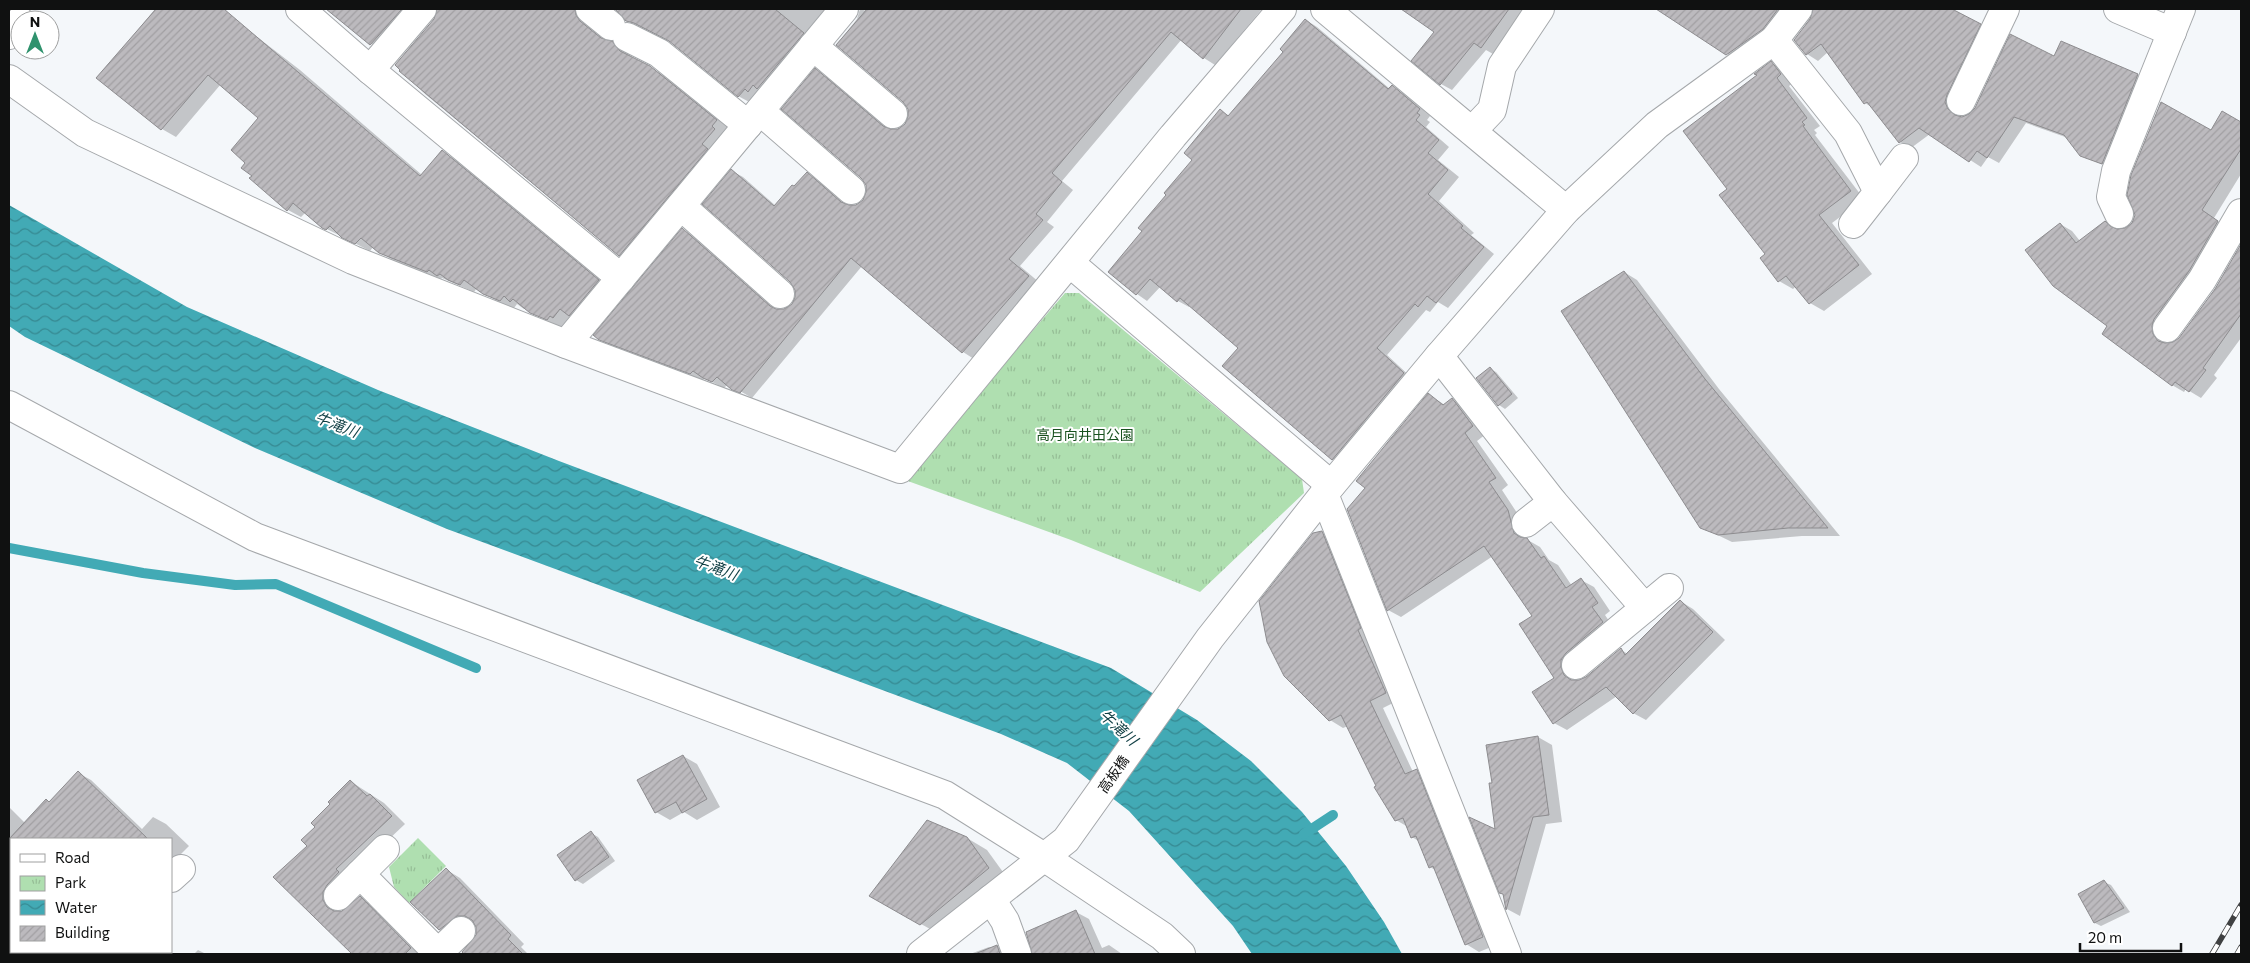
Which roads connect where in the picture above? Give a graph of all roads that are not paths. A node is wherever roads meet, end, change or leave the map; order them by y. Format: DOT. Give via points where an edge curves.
graph roads {
  1 [pos="300,9"];
  2 [pos="422,9"];
  3 [pos="590,9"];
  4 [pos="1282,9"];
  5 [pos="1325,9"];
  6 [pos="1540,9"];
  7 [pos="1798,9"];
  8 [pos="2005,9"];
  9 [pos="2118,9"];
  10 [pos="830,14"];
  11 [pos="2177,21"];
  12 [pos="1774,40"];
  13 [pos="813,46"];
  14 [pos="370,70"];
  15 [pos="9,79"];
  16 [pos="1961,101"];
  17 [pos="893,114"];
  18 [pos="754,118"];
  19 [pos="1472,131"];
  20 [pos="1904,158"];
  21 [pos="851,190"];
  22 [pos="1878,192"];
  23 [pos="681,206"];
  24 [pos="1566,210"];
  25 [pos="2241,213"];
  26 [pos="2119,214"];
  27 [pos="1853,224"];
  28 [pos="1070,263"];
  29 [pos="621,278"];
  30 [pos="780,294"];
  31 [pos="2167,328"];
  32 [pos="566,344"];
  33 [pos="1439,356"];
  34 [pos="9,405"];
  35 [pos="1327,490"];
  36 [pos="1553,502"];
  37 [pos="1526,523"];
  38 [pos="1668,588"];
  39 [pos="1645,608"];
  40 [pos="1576,665"];
  41 [pos="385,849"];
  42 [pos="1044,857"];
  43 [pos="360,874"];
  44 [pos="338,896"];
  45 [pos="991,899"];
  46 [pos="460,931"];
  47 [pos="439,954"];
  48 [pos="921,954"];
  49 [pos="1017,954"];
  50 [pos="1180,954"];
  51 [pos="1507,954"];
  1 -- 14 [label="street"];
  2 -- 14 [label="street"];
  3 -- 18 [label="street" via="619,32 659,53"];
  4 -- 28 [label="street"];
  5 -- 19 [label="street"];
  6 -- 19 [label="street" via="1502,66 1492,110"];
  7 -- 12 [label="street, 高板橋"];
  8 -- 16 [label="street"];
  9 -- 11 [label="street"];
  10 -- 13 [label="street"];
  11 -- 26 [label="street" via="2116,171 2111,197"];
  12 -- 22 [label="street" via="1848,133"];
  12 -- 24 [label="street, 高板橋" via="1657,126"];
  13 -- 17 [label="street"];
  13 -- 18 [label="street"];
  14 -- 29 [label="street"];
  15 -- 32 [label="street" via="94,137 353,260"];
  18 -- 21 [label="street"];
  18 -- 23 [label="street"];
  19 -- 24 [label="street"];
  20 -- 22 [label="street"];
  22 -- 27 [label="street"];
  23 -- 29 [label="street"];
  23 -- 30 [label="street"];
  24 -- 33 [label="street, 高板橋"];
  25 -- 31 [label="street" via="2202,280"];
  28 -- 32 [label="street" via="900,469"];
  28 -- 35 [label="street"];
  29 -- 32 [label="street"];
  33 -- 35 [label="street, 高板橋"];
  33 -- 36 [label="street"];
  34 -- 42 [label="street" via="255,537 945,795"];
  35 -- 42 [label="street, 高板橋" via="1194,660 1066,840"];
  35 -- 51 [label="street"];
  36 -- 37 [label="street"];
  36 -- 39 [label="street"];
  38 -- 39 [label="street"];
  39 -- 40 [label="street"];
  41 -- 43 [label="street"];
  42 -- 45 [label="street, 高板橋"];
  42 -- 50 [label="street" via="1162,936"];
  43 -- 44 [label="street"];
  43 -- 47 [label="street"];
  45 -- 48 [label="street, 高板橋"];
  45 -- 49 [label="street" via="1005,921"];
  46 -- 47 [label="street"];
}
